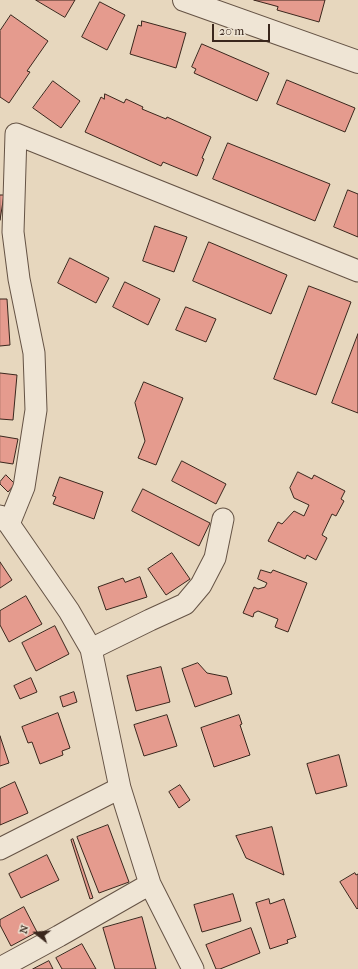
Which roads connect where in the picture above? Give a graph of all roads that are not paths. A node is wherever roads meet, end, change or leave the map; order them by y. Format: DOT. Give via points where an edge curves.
graph roads {
  1 [pos="184,0"];
  2 [pos="358,62"];
  3 [pos="8,131"];
  4 [pos="358,271"];
  5 [pos="223,519"];
  6 [pos="4,520"];
  7 [pos="92,649"];
  8 [pos="120,788"];
  9 [pos="0,849"];
  10 [pos="150,884"];
  11 [pos="0,968"];
  12 [pos="193,969"];
  1 -- 2 [label="street"];
  3 -- 4 [label="street"];
  3 -- 6 [label="street" via="13,232 18,279 34,353 36,410 24,487"];
  5 -- 7 [label="street" via="215,558 201,585 185,604"];
  6 -- 7 [label="street" via="70,611"];
  7 -- 8 [label="street"];
  8 -- 9 [label="street"];
  8 -- 10 [label="street"];
  10 -- 11 [label="street"];
  10 -- 12 [label="street"];
}
